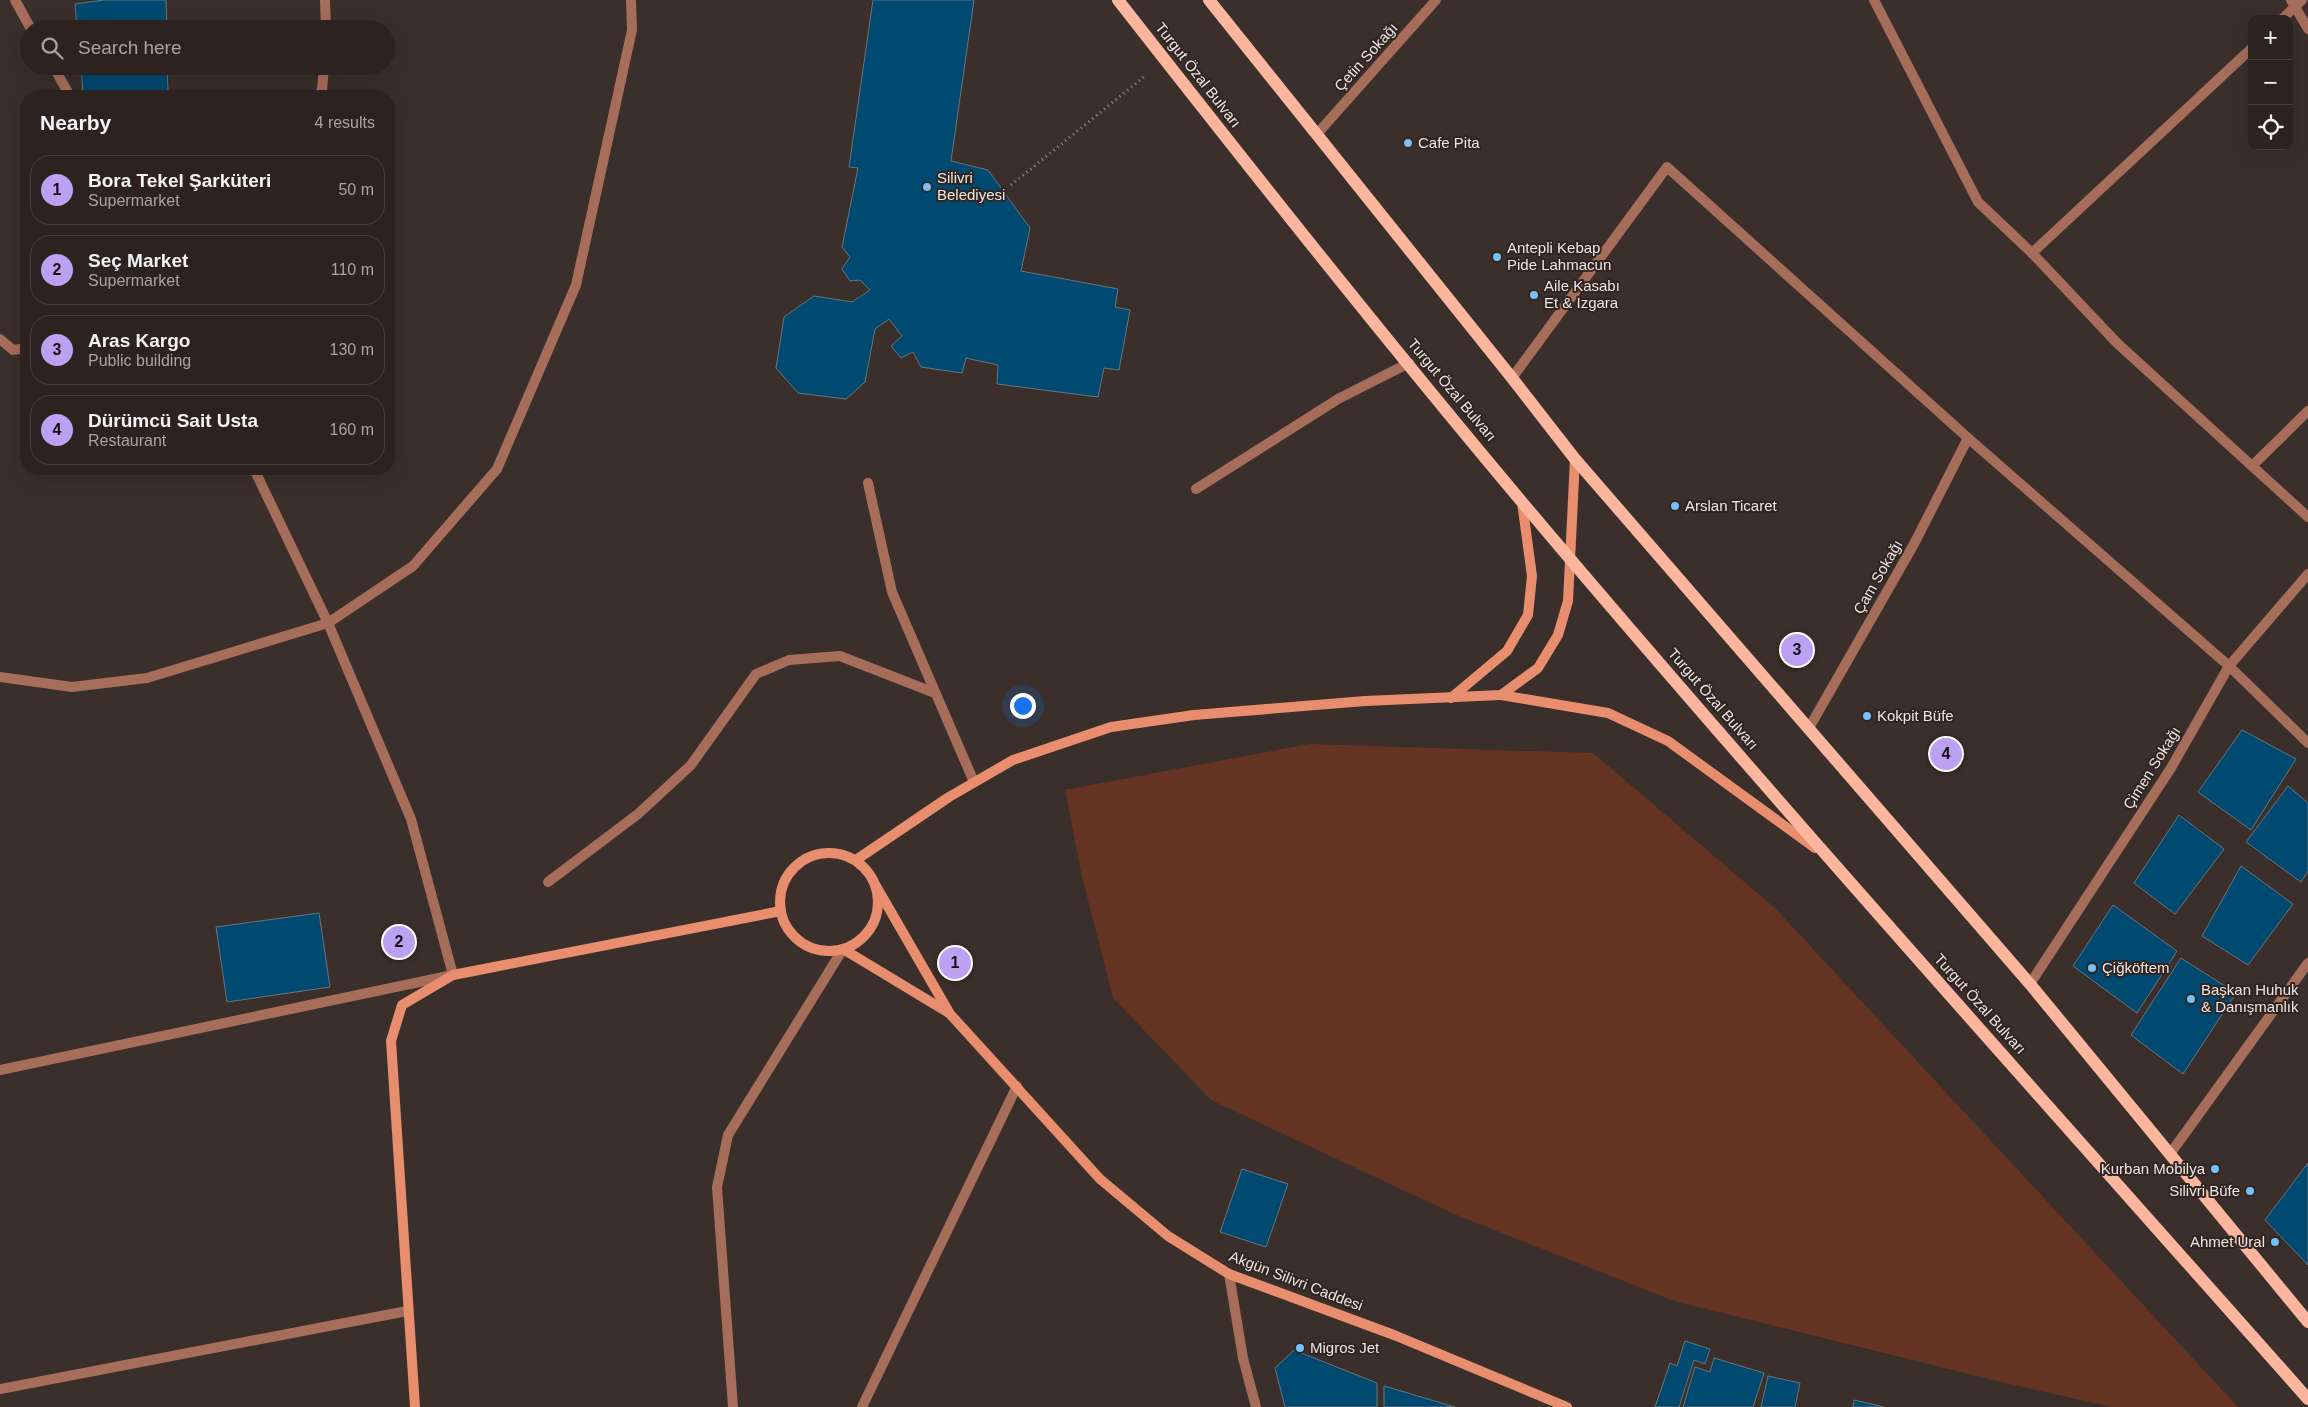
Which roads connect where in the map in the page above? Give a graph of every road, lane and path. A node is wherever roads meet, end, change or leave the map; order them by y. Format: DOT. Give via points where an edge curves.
graph roads {
  1 [pos="15,0"];
  2 [pos="325,0"];
  3 [pos="631,0"];
  4 [pos="1118,0"];
  5 [pos="1210,0"];
  6 [pos="1436,0"];
  7 [pos="1874,0"];
  8 [pos="2296,2"];
  9 [pos="2285,15"];
  10 [pos="27,20"];
  11 [pos="326,20"];
  12 [pos="2308,29"];
  13 [pos="2248,52"];
  14 [pos="1165,60"];
  15 [pos="58,75"];
  16 [pos="323,75"];
  17 [pos="67,90"];
  18 [pos="322,90"];
  19 [pos="1317,134"];
  20 [pos="1011,185"];
  21 [pos="2032,253"];
  22 [pos="0,339"];
  23 [pos="20,349"];
  24 [pos="1409,363"];
  25 [pos="1512,378"];
  26 [pos="2308,411"];
  27 [pos="1968,438"];
  28 [pos="1575,459"];
  29 [pos="2252,466"];
  30 [pos="257,475"];
  31 [pos="868,483"];
  32 [pos="1196,490"];
  33 [pos="1522,500"];
  34 [pos="2308,517"];
  35 [pos="1570,559"];
  36 [pos="2308,574"];
  37 [pos="328,623"];
  38 [pos="2229,666"];
  39 [pos="0,678"];
  40 [pos="936,693"];
  41 [pos="1501,695"];
  42 [pos="1451,698"];
  43 [pos="1809,728"];
  44 [pos="2308,743"];
  45 [pos="974,782"];
  46 [pos="1830,858"];
  47 [pos="856,860"];
  48 [pos="548,882"];
  49 [pos="876,886"];
  50 [pos="781,911"];
  51 [pos="843,949"];
  52 [pos="2308,963"];
  53 [pos="453,975"];
  54 [pos="2030,984"];
  55 [pos="950,1014"];
  56 [pos="0,1070"];
  57 [pos="1017,1086"];
  58 [pos="2170,1154"];
  59 [pos="1229,1274"];
  60 [pos="407,1311"];
  61 [pos="2308,1322"];
  62 [pos="0,1388"];
  63 [pos="2308,1399"];
  64 [pos="415,1407"];
  65 [pos="733,1407"];
  66 [pos="862,1407"];
  67 [pos="1256,1407"];
  68 [pos="1568,1407"];
  1 -- 10 [label="street"];
  2 -- 11 [label="street"];
  3 -- 37 [label="street" via="632,30 576,285 497,469 414,566"];
  4 -- 14 [label="main road, Turgut Özal Bulvarı"];
  5 -- 19 [label="main road"];
  6 -- 19 [label="street, Çetin Sokağı"];
  7 -- 21 [label="street" via="1978,202"];
  8 -- 9 [label="street"];
  8 -- 12 [label="street"];
  13 -- 21 [label="street"];
  14 -- 20 [label="path"];
  14 -- 24 [label="main road, Turgut Özal Bulvarı" via="1311,246"];
  15 -- 17 [label="street"];
  16 -- 18 [label="street"];
  19 -- 25 [label="main road"];
  21 -- 29 [label="street" via="2117,343"];
  22 -- 23 [label="street" via="13,350"];
  24 -- 32 [label="street" via="1338,399"];
  24 -- 33 [label="main road, Turgut Özal Bulvarı"];
  25 -- 27 [label="street" via="1667,167"];
  25 -- 28 [label="main road"];
  26 -- 29 [label="street"];
  27 -- 38 [label="street"];
  27 -- 43 [label="street, Çam Sokağı" via="1914,544"];
  28 -- 35 [label="main road"];
  28 -- 43 [label="main road"];
  29 -- 34 [label="street"];
  30 -- 37 [label="street"];
  31 -- 40 [label="street" via="892,592"];
  33 -- 35 [label="main road, Turgut Özal Bulvarı"];
  33 -- 42 [label="main road" via="1532,576 1528,615 1508,651"];
  35 -- 41 [label="main road" via="1568,601 1558,635 1538,668"];
  35 -- 46 [label="main road, Turgut Özal Bulvarı"];
  36 -- 38 [label="street, Çimen Sokağı"];
  37 -- 39 [label="street" via="147,678 72,688"];
  37 -- 53 [label="street" via="410,819"];
  38 -- 44 [label="street"];
  38 -- 54 [label="street, Çimen Sokağı" via="2171,768"];
  40 -- 45 [label="street"];
  40 -- 48 [label="street" via="840,656 789,660 756,674 690,765 638,814"];
  41 -- 42 [label="main road"];
  41 -- 46 [label="main road" via="1608,713 1668,741"];
  42 -- 45 [label="main road" via="1365,701 1204,714 1111,727 1013,760"];
  43 -- 54 [label="main road"];
  45 -- 47 [label="main road"];
  46 -- 63 [label="main road, Turgut Özal Bulvarı"];
  47 -- 49 [label="main road" via="868,871"];
  47 -- 50 [label="main road" via="825,852 809,857 786,879"];
  49 -- 51 [label="main road" via="879,902 869,932"];
  49 -- 55 [label="main road"];
  50 -- 51 [label="main road" via="787,926 798,939 811,947 827,951"];
  50 -- 53 [label="main road"];
  51 -- 55 [label="main road"];
  51 -- 65 [label="street" via="728,1134 717,1187"];
  52 -- 58 [label="street"];
  53 -- 56 [label="street"];
  53 -- 60 [label="main road" via="402,1005 391,1041"];
  54 -- 58 [label="main road"];
  55 -- 57 [label="main road, Akgün Silivri Caddesi"];
  57 -- 59 [label="main road, Akgün Silivri Caddesi" via="1100,1179 1168,1236"];
  57 -- 66 [label="street"];
  58 -- 61 [label="main road"];
  59 -- 67 [label="street" via="1243,1358"];
  59 -- 68 [label="main road, Akgün Silivri Caddesi" via="1394,1335"];
  60 -- 62 [label="street"];
  60 -- 64 [label="main road"];
}
